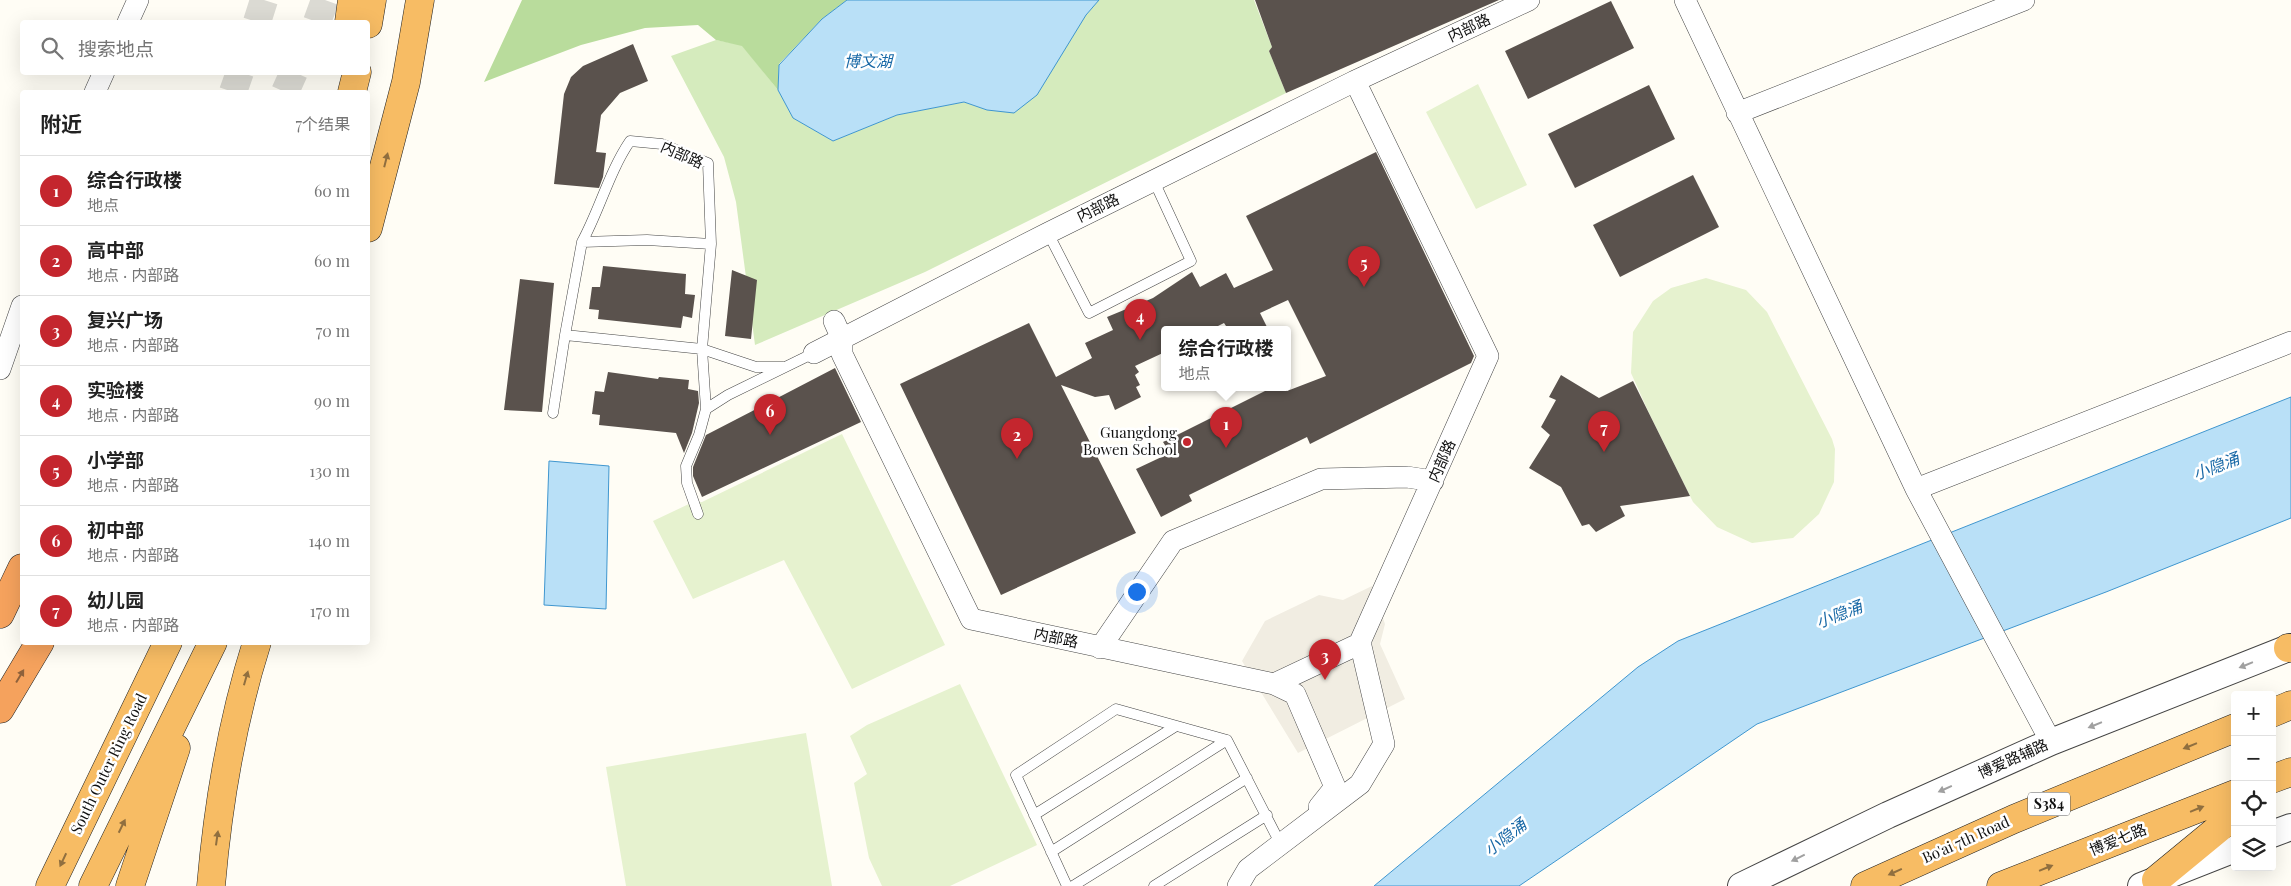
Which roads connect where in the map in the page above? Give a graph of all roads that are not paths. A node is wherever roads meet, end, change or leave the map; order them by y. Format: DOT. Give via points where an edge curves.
graph roads {
  1 [pos="138,0"];
  2 [pos="352,0"];
  3 [pos="372,0"];
  4 [pos="420,0"];
  5 [pos="1529,0"];
  6 [pos="1684,0"];
  7 [pos="2024,0"];
  8 [pos="129,20"];
  9 [pos="349,20"];
  10 [pos="369,20"];
  11 [pos="103,75"];
  12 [pos="346,75"];
  13 [pos="356,75"];
  14 [pos="1355,81"];
  15 [pos="96,90"];
  16 [pos="345,90"];
  17 [pos="352,90"];
  18 [pos="1737,113"];
  19 [pos="1154,181"];
  20 [pos="371,218"];
  21 [pos="1048,233"];
  22 [pos="582,242"];
  23 [pos="711,244"];
  24 [pos="20,312"];
  25 [pos="838,330"];
  26 [pos="566,335"];
  27 [pos="2291,342"];
  28 [pos="702,349"];
  29 [pos="814,353"];
  30 [pos="787,366"];
  31 [pos="0,369"];
  32 [pos="706,409"];
  33 [pos="553,413"];
  34 [pos="1433,481"];
  35 [pos="1920,497"];
  36 [pos="698,514"];
  37 [pos="20,572"];
  38 [pos="0,614"];
  39 [pos="1361,643"];
  40 [pos="38,645"];
  41 [pos="167,645"];
  42 [pos="212,645"];
  43 [pos="257,645"];
  44 [pos="1100,648"];
  45 [pos="2290,648"];
  46 [pos="1274,684"];
  47 [pos="2291,705"];
  48 [pos="0,709"];
  49 [pos="2276,711"];
  50 [pos="1176,726"];
  51 [pos="2231,730"];
  52 [pos="1227,740"];
  53 [pos="2051,742"];
  54 [pos="1247,778"];
  55 [pos="2231,796"];
  56 [pos="1034,815"];
  57 [pos="1267,815"];
  58 [pos="2231,818"];
  59 [pos="1304,826"];
  60 [pos="2291,827"];
  61 [pos="2276,833"];
  62 [pos="1280,843"];
  63 [pos="2231,851"];
  64 [pos="1051,852"];
  65 [pos="1243,877"];
  66 [pos="2149,883"];
  67 [pos="50,886"];
  68 [pos="94,886"];
  69 [pos="130,886"];
  70 [pos="211,886"];
  71 [pos="1067,886"];
  72 [pos="1073,886"];
  73 [pos="1154,886"];
  74 [pos="1230,886"];
  75 [pos="1741,886"];
  76 [pos="1865,886"];
  77 [pos="2001,886"];
  1 -- 8 [label="street"];
  2 -- 9 [label="highway"];
  3 -- 10 [label="highway"];
  20 -- 4 [label="highway, one-way" via="406,82"];
  5 -- 14 [label="street, 内部路"];
  6 -- 18 [label="street"];
  7 -- 18 [label="street"];
  11 -- 15 [label="street"];
  12 -- 16 [label="highway"];
  13 -- 17 [label="highway"];
  14 -- 19 [label="street, 内部路"];
  14 -- 34 [label="street, 内部路" via="1488,356"];
  18 -- 35 [label="street"];
  19 -- 21 [label="street, 内部路"];
  19 -- 21 [label="lane" via="1191,261 1089,313"];
  21 -- 25 [label="street, 内部路"];
  22 -- 23 [label="lane" via="647,240"];
  22 -- 23 [label="lane, 内部路" via="594,221 618,159 630,141 662,144 708,163"];
  22 -- 26 [label="lane, 内部路"];
  23 -- 28 [label="lane, 内部路"];
  24 -- 31 [label="street"];
  25 -- 29 [label="street"];
  25 -- 44 [label="street, 内部路" via="842,354 971,619"];
  26 -- 28 [label="lane"];
  26 -- 33 [label="lane, 内部路"];
  27 -- 35 [label="street"];
  28 -- 30 [label="lane" via="756,366"];
  28 -- 32 [label="lane, 内部路"];
  29 -- 30 [label="lane"];
  30 -- 32 [label="lane" via="728,394"];
  32 -- 36 [label="lane, 内部路" via="686,466 687,483"];
  34 -- 39 [label="street, 内部路"];
  34 -- 44 [label="street" via="1407,477 1321,479 1173,542"];
  35 -- 53 [label="street"];
  37 -- 38 [label="highway"];
  39 -- 46 [label="street"];
  39 -- 59 [label="street, 内部路" via="1384,744 1360,784"];
  48 -- 40 [label="highway, one-way"];
  41 -- 67 [label="highway, South Outer Ring Road, one-way"];
  68 -- 42 [label="highway, one-way"];
  42 -- 69 [label="highway"];
  70 -- 43 [label="highway, one-way" via="226,772 245,682"];
  44 -- 46 [label="street, 内部路"];
  45 -- 53 [label="street, 博爱路辅路, one-way"];
  46 -- 59 [label="street, 内部路" via="1295,694 1335,787"];
  47 -- 49 [label="highway"];
  50 -- 52 [label="lane"];
  50 -- 56 [label="lane"];
  50 -- 56 [label="lane" via="1116,708 1016,774"];
  51 -- 76 [label="highway, Bo'ai 7th Road / S384, one-way" via="2014,818"];
  52 -- 54 [label="lane"];
  52 -- 64 [label="lane"];
  53 -- 75 [label="street, 博爱路辅路, one-way"];
  54 -- 57 [label="lane"];
  54 -- 72 [label="lane"];
  77 -- 55 [label="highway, 博爱七路, one-way"];
  56 -- 64 [label="lane"];
  57 -- 62 [label="lane"];
  57 -- 73 [label="lane"];
  58 -- 66 [label="highway"];
  59 -- 62 [label="street, 内部路"];
  60 -- 61 [label="street"];
  62 -- 65 [label="street, 内部路"];
  63 -- 66 [label="street"];
  64 -- 71 [label="lane"];
  65 -- 74 [label="street, 内部路"];
}
